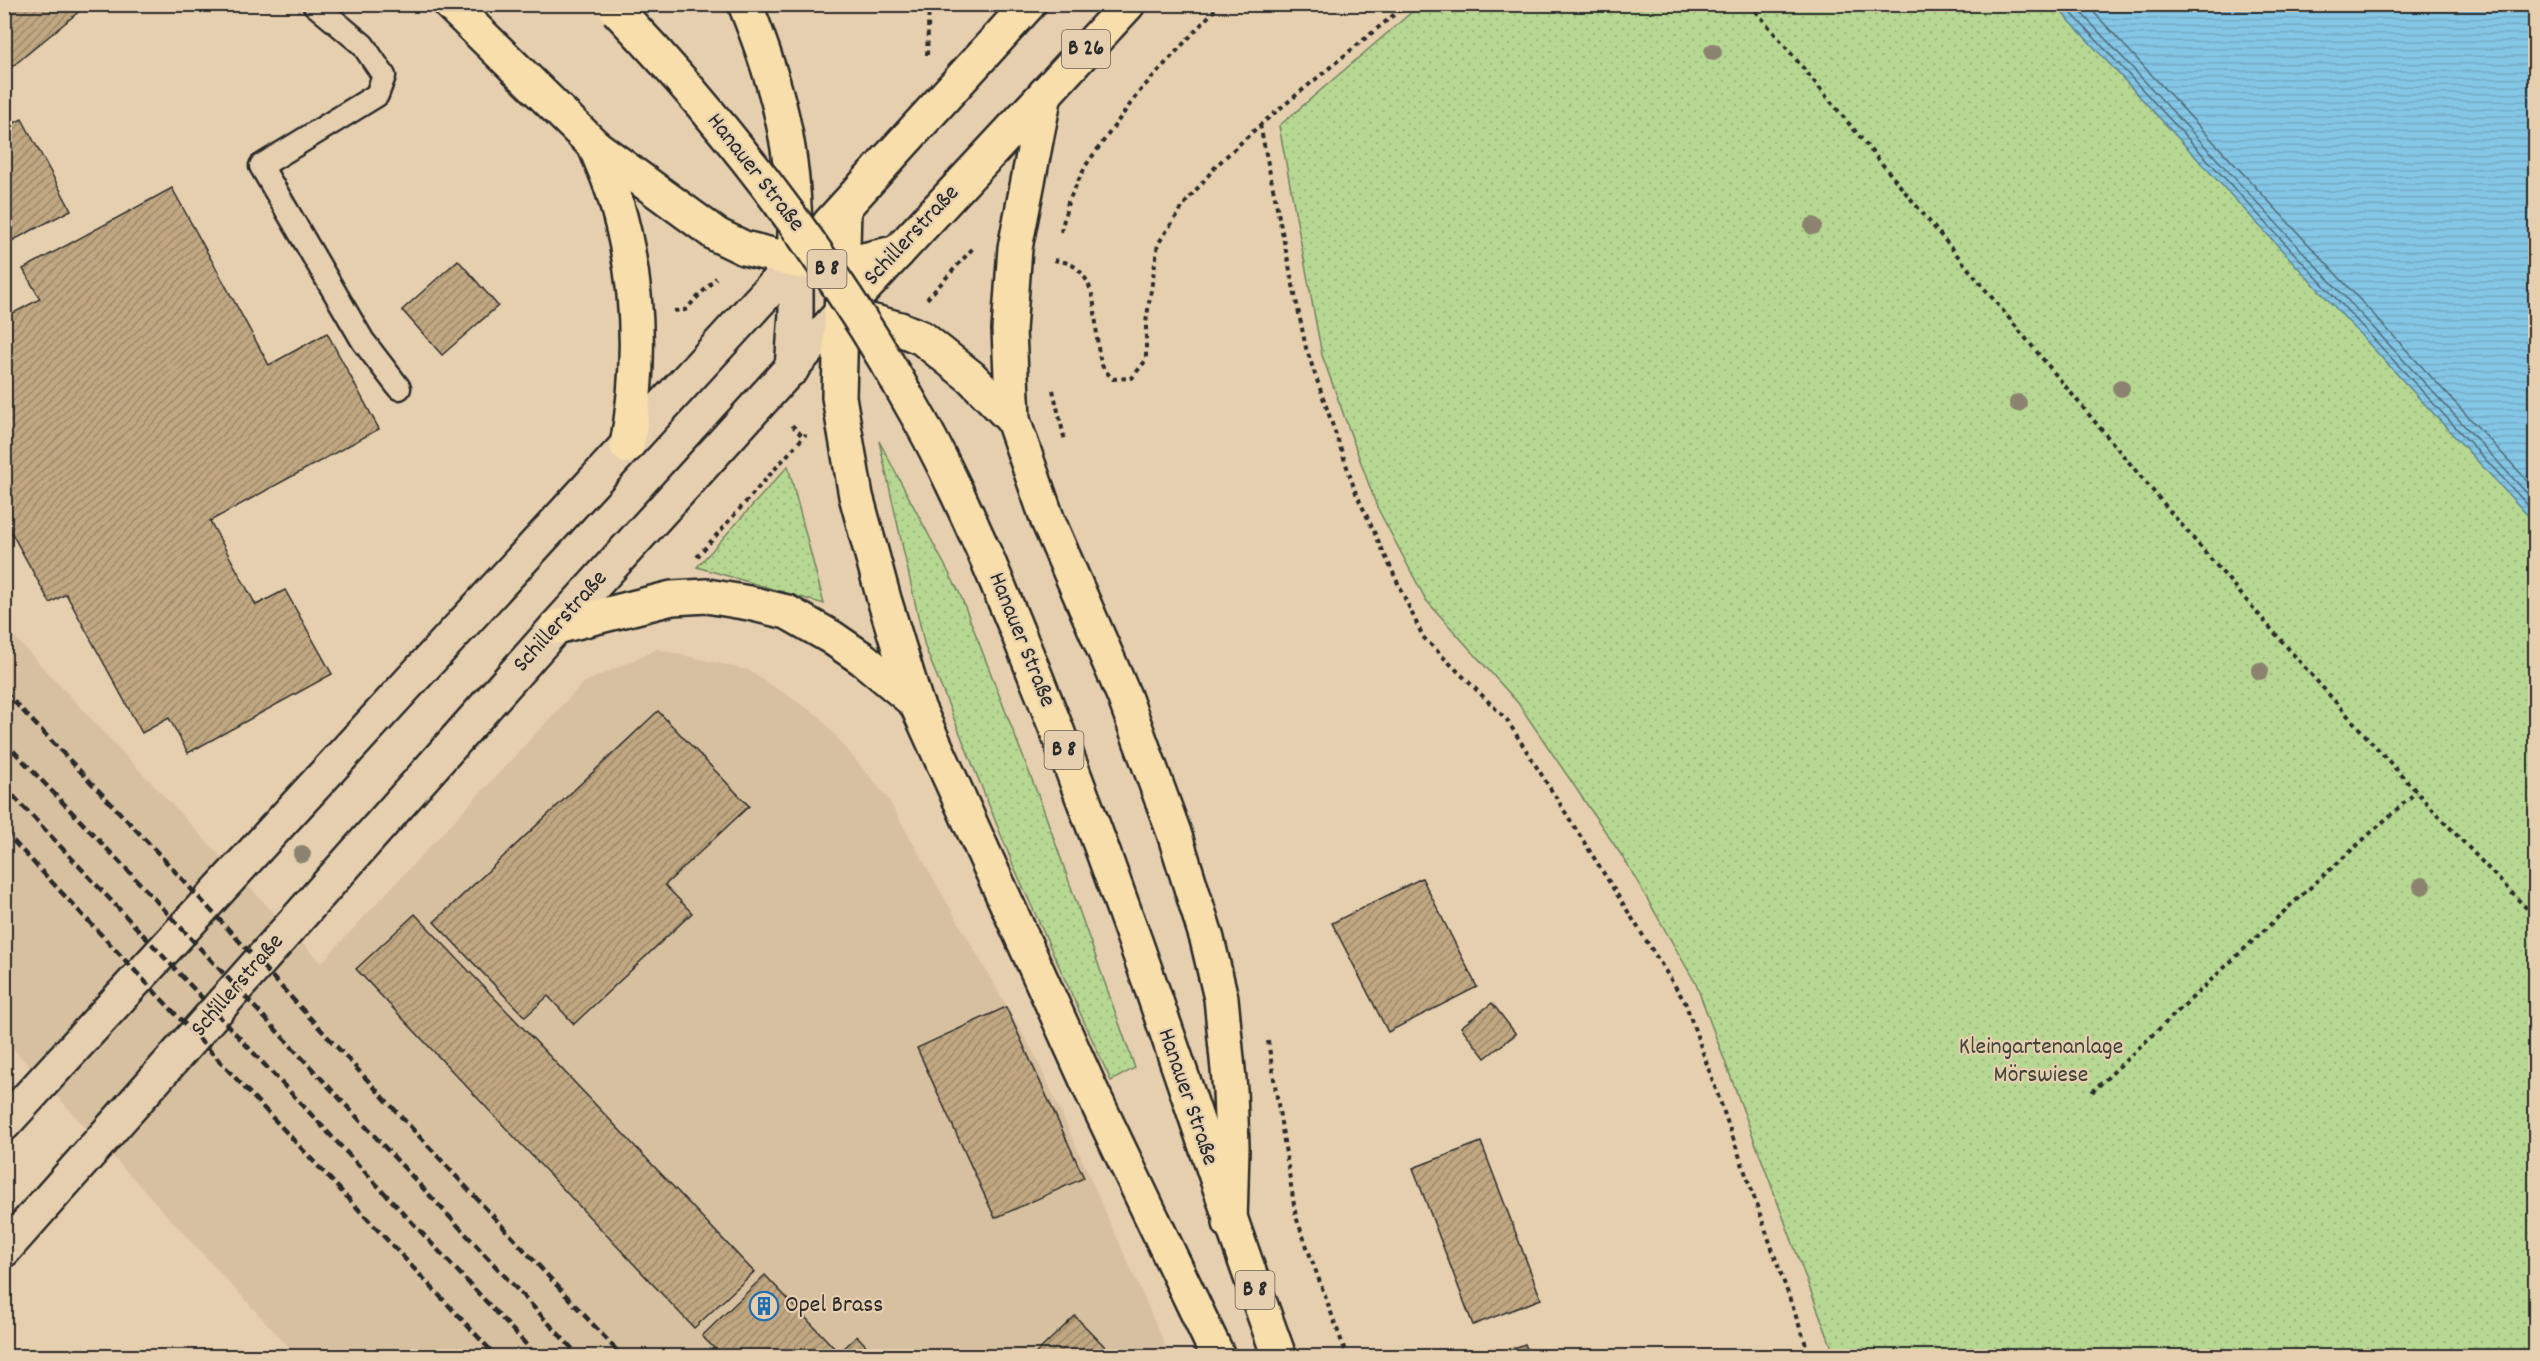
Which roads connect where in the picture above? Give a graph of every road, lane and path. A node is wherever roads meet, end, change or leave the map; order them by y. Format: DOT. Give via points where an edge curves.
graph roads {
  1 [pos="450,4"];
  2 [pos="744,4"];
  3 [pos="1029,4"];
  4 [pos="1128,4"];
  5 [pos="1220,4"];
  6 [pos="1407,4"];
  7 [pos="1750,4"];
  8 [pos="314,5"];
  9 [pos="614,7"];
  10 [pos="1045,94"];
  11 [pos="1260,125"];
  12 [pos="595,146"];
  13 [pos="844,208"];
  14 [pos="1060,237"];
  15 [pos="1058,248"];
  16 [pos="898,252"];
  17 [pos="796,261"];
  18 [pos="841,265"];
  19 [pos="685,310"];
  20 [pos="796,313"];
  21 [pos="841,313"];
  22 [pos="729,334"];
  23 [pos="792,369"];
  24 [pos="399,388"];
  25 [pos="767,396"];
  26 [pos="1013,420"];
  27 [pos="627,446"];
  28 [pos="806,448"];
  29 [pos="556,627"];
  30 [pos="916,702"];
  31 [pos="2416,792"];
  32 [pos="2535,918"];
  33 [pos="2092,1092"];
  34 [pos="4,1124"];
  35 [pos="1230,1223"];
  36 [pos="4,1250"];
  37 [pos="1218,1356"];
  38 [pos="1279,1356"];
  39 [pos="1810,1356"];
  1 -- 12 [label="main road"];
  2 -- 17 [label="main road" via="767,58 786,125 795,194"];
  3 -- 13 [label="main road"];
  4 -- 10 [label="main road, Schillerstraße / B 26"];
  5 -- 14 [label="path" via="1139,92 1086,165 1068,202"];
  6 -- 11 [label="path"];
  7 -- 31 [label="path" via="2203,551"];
  8 -- 24 [label="lane" via="363,45 384,76 377,96 261,166 363,341"];
  9 -- 35 [label="main road, Hanauer Straße / B 8, bridge" via="771,190 851,304 953,484 1032,663 1135,941"];
  10 -- 16 [label="main road, Schillerstraße"];
  10 -- 26 [label="main road" via="1015,248 1009,330"];
  11 -- 15 [label="path" via="1217,165 1158,244 1146,323 1146,360 1132,378 1113,379 1103,367 1086,280 1071,265 1055,260"];
  11 -- 39 [label="path" via="1306,348 1356,493 1423,637 1508,720 1685,1002"];
  12 -- 17 [label="main road" via="717,235 744,248"];
  12 -- 27 [label="main road" via="616,200 638,312 635,402"];
  13 -- 17 [label="main road"];
  13 -- 18 [label="main road"];
  16 -- 18 [label="main road"];
  16 -- 21 [label="main road, Schillerstraße"];
  17 -- 18 [label="main road"];
  17 -- 20 [label="main road"];
  17 -- 22 [label="main road"];
  18 -- 21 [label="main road"];
  19 -- 22 [label="path"];
  20 -- 21 [label="main road"];
  20 -- 22 [label="main road"];
  20 -- 23 [label="main road"];
  21 -- 23 [label="main road, Schillerstraße"];
  21 -- 26 [label="main road" via="922,338 971,377"];
  21 -- 30 [label="main road" via="839,397 856,496"];
  22 -- 27 [label="main road"];
  23 -- 25 [label="main road, Schillerstraße"];
  25 -- 28 [label="path" via="803,437"];
  25 -- 29 [label="main road, Schillerstraße"];
  26 -- 35 [label="main road" via="1048,521 1125,696 1208,939 1221,998 1230,1090"];
  27 -- 34 [label="main road"];
  29 -- 30 [label="main road" via="672,598 707,596 749,603 787,612 831,637"];
  29 -- 36 [label="main road, Schillerstraße"];
  30 -- 37 [label="main road" via="1091,1090"];
  31 -- 32 [label="path"];
  31 -- 33 [label="path"];
  35 -- 38 [label="main road, Hanauer Straße / B 8"];
}
